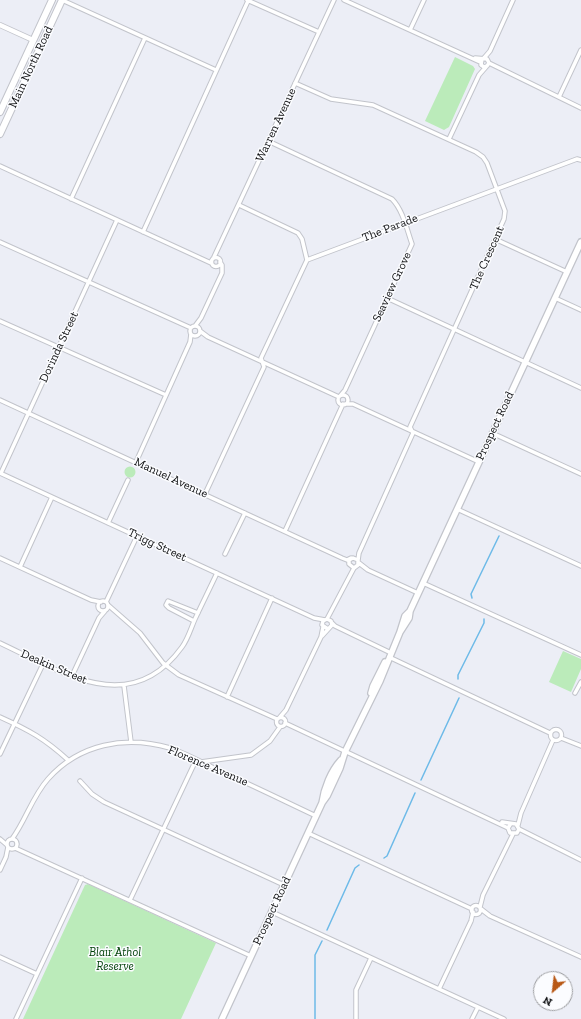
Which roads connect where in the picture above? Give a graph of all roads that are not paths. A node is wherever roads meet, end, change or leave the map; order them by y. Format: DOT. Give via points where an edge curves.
graph roads {
  1 [pos="52,0"];
  2 [pos="62,0"];
  3 [pos="248,0"];
  4 [pos="334,0"];
  5 [pos="344,0"];
  6 [pos="424,0"];
  7 [pos="514,0"];
  8 [pos="0,24"];
  9 [pos="410,30"];
  10 [pos="319,32"];
  11 [pos="145,38"];
  12 [pos="33,40"];
  13 [pos="42,44"];
  14 [pos="581,50"];
  15 [pos="490,51"];
  16 [pos="482,61"];
  17 [pos="488,64"];
  18 [pos="216,70"];
  19 [pos="479,75"];
  20 [pos="295,83"];
  21 [pos="559,97"];
  22 [pos="581,108"];
  23 [pos="0,112"];
  24 [pos="0,134"];
  25 [pos="449,139"];
  26 [pos="268,141"];
  27 [pos="581,160"];
  28 [pos="0,166"];
  29 [pos="497,189"];
  30 [pos="71,199"];
  31 [pos="239,205"];
  32 [pos="117,220"];
  33 [pos="405,223"];
  34 [pos="143,232"];
  35 [pos="496,239"];
  36 [pos="0,242"];
  37 [pos="581,242"];
  38 [pos="218,249"];
  39 [pos="213,258"];
  40 [pos="203,260"];
  41 [pos="220,260"];
  42 [pos="307,260"];
  43 [pos="211,263"];
  44 [pos="217,266"];
  45 [pos="567,272"];
  46 [pos="221,275"];
  47 [pos="88,282"];
  48 [pos="387,298"];
  49 [pos="555,298"];
  50 [pos="581,310"];
  51 [pos="0,320"];
  52 [pos="455,329"];
  53 [pos="195,331"];
  54 [pos="58,348"];
  55 [pos="263,363"];
  56 [pos="525,363"];
  57 [pos="581,388"];
  58 [pos="345,390"];
  59 [pos="166,395"];
  60 [pos="347,398"];
  61 [pos="339,399"];
  62 [pos="0,400"];
  63 [pos="344,404"];
  64 [pos="353,404"];
  65 [pos="28,413"];
  66 [pos="338,413"];
  67 [pos="414,433"];
  68 [pos="492,434"];
  69 [pos="136,462"];
  70 [pos="478,462"];
  71 [pos="0,473"];
  72 [pos="581,474"];
  73 [pos="128,480"];
  74 [pos="205,494"];
  75 [pos="52,497"];
  76 [pos="457,509"];
  77 [pos="245,513"];
  78 [pos="108,523"];
  79 [pos="285,531"];
  80 [pos="137,536"];
  81 [pos="225,554"];
  82 [pos="0,558"];
  83 [pos="342,558"];
  84 [pos="355,560"];
  85 [pos="581,566"];
  86 [pos="20,567"];
  87 [pos="352,567"];
  88 [pos="368,570"];
  89 [pos="218,573"];
  90 [pos="423,583"];
  91 [pos="418,592"];
  92 [pos="272,598"];
  93 [pos="91,600"];
  94 [pos="105,605"];
  95 [pos="99,608"];
  96 [pos="198,613"];
  97 [pos="99,618"];
  98 [pos="314,618"];
  99 [pos="194,621"];
  100 [pos="328,621"];
  101 [pos="322,625"];
  102 [pos="329,629"];
  103 [pos="340,629"];
  104 [pos="321,637"];
  105 [pos="0,643"];
  106 [pos="390,655"];
  107 [pos="581,655"];
  108 [pos="44,664"];
  109 [pos="166,666"];
  110 [pos="72,676"];
  111 [pos="581,682"];
  112 [pos="124,686"];
  113 [pos="575,693"];
  114 [pos="227,697"];
  115 [pos="0,716"];
  116 [pos="280,722"];
  117 [pos="16,724"];
  118 [pos="550,733"];
  119 [pos="561,738"];
  120 [pos="553,740"];
  121 [pos="131,742"];
  122 [pos="581,746"];
  123 [pos="345,752"];
  124 [pos="0,754"];
  125 [pos="68,760"];
  126 [pos="196,760"];
  127 [pos="201,762"];
  128 [pos="80,782"];
  129 [pos="316,816"];
  130 [pos="514,827"];
  131 [pos="163,829"];
  132 [pos="308,833"];
  133 [pos="511,834"];
  134 [pos="0,838"];
  135 [pos="12,844"];
  136 [pos="581,860"];
  137 [pos="0,870"];
  138 [pos="82,878"];
  139 [pos="284,885"];
  140 [pos="130,900"];
  141 [pos="476,909"];
  142 [pos="272,912"];
  143 [pos="251,956"];
  144 [pos="0,957"];
  145 [pos="581,957"];
  146 [pos="371,958"];
  147 [pos="37,974"];
  148 [pos="439,989"];
  149 [pos="478,1007"];
  150 [pos="16,1019"];
  151 [pos="222,1019"];
  152 [pos="356,1019"];
  153 [pos="472,1019"];
  154 [pos="504,1019"];
  1 -- 12 [label="highway, Main North Road"];
  2 -- 11 [label="street"];
  2 -- 13 [label="highway, Main North Road"];
  3 -- 10 [label="street"];
  3 -- 18 [label="street"];
  4 -- 10 [label="street, Warren Avenue"];
  5 -- 9 [label="street"];
  6 -- 9 [label="street"];
  7 -- 15 [label="street"];
  8 -- 12 [label="street"];
  9 -- 16 [label="street"];
  10 -- 20 [label="street, Warren Avenue"];
  11 -- 18 [label="street"];
  11 -- 30 [label="street"];
  12 -- 13 [label="highway"];
  12 -- 23 [label="highway, Main North Road"];
  13 -- 24 [label="highway, Main North Road"];
  14 -- 21 [label="street"];
  15 -- 16 [label="street"];
  15 -- 17 [label="street"];
  16 -- 17 [label="street"];
  16 -- 17 [label="street"];
  16 -- 19 [label="street"];
  17 -- 19 [label="street"];
  17 -- 21 [label="street"];
  18 -- 34 [label="street"];
  19 -- 25 [label="street"];
  20 -- 25 [label="street, The Crescent" via="331,99 374,105"];
  20 -- 26 [label="street, Warren Avenue"];
  21 -- 22 [label="street"];
  25 -- 29 [label="street, The Crescent" via="483,156"];
  26 -- 31 [label="street, Warren Avenue"];
  26 -- 33 [label="street, Seaview Grove" via="392,199 396,202"];
  27 -- 29 [label="street, The Parade" via="577,159"];
  28 -- 30 [label="street"];
  29 -- 33 [label="street, The Parade"];
  29 -- 35 [label="street, The Crescent" via="505,211"];
  30 -- 32 [label="street"];
  31 -- 38 [label="street, Warren Avenue"];
  31 -- 42 [label="street" via="298,234 302,239"];
  32 -- 34 [label="street"];
  32 -- 47 [label="street, Dorinda Street"];
  33 -- 42 [label="street, The Parade"];
  33 -- 48 [label="street, Seaview Grove" via="412,244"];
  34 -- 40 [label="street"];
  35 -- 45 [label="street"];
  35 -- 52 [label="street, The Crescent"];
  36 -- 47 [label="street"];
  37 -- 45 [label="main road, Prospect Road"];
  38 -- 39 [label="street, Warren Avenue"];
  38 -- 41 [label="street"];
  39 -- 40 [label="street"];
  39 -- 41 [label="street"];
  39 -- 43 [label="street, Warren Avenue"];
  40 -- 43 [label="street"];
  41 -- 44 [label="street"];
  41 -- 46 [label="street" via="223,269"];
  42 -- 55 [label="street" via="261,358"];
  43 -- 44 [label="street"];
  44 -- 46 [label="street"];
  45 -- 49 [label="main road, Prospect Road"];
  46 -- 53 [label="street"];
  47 -- 53 [label="street"];
  47 -- 54 [label="street, Dorinda Street"];
  48 -- 52 [label="street"];
  48 -- 58 [label="street, Seaview Grove"];
  49 -- 50 [label="street"];
  49 -- 56 [label="main road, Prospect Road"];
  51 -- 54 [label="street"];
  52 -- 56 [label="street"];
  52 -- 67 [label="street, The Crescent" via="410,427"];
  53 -- 55 [label="street"];
  53 -- 59 [label="street"];
  54 -- 59 [label="street"];
  54 -- 65 [label="street, Dorinda Street"];
  55 -- 61 [label="street"];
  55 -- 74 [label="street" via="264,367"];
  56 -- 57 [label="street"];
  56 -- 68 [label="main road, Prospect Road"];
  58 -- 60 [label="street"];
  58 -- 61 [label="street, Seaview Grove"];
  59 -- 69 [label="street"];
  60 -- 61 [label="street"];
  60 -- 63 [label="street"];
  60 -- 64 [label="street"];
  61 -- 63 [label="street"];
  61 -- 66 [label="street"];
  62 -- 65 [label="street, Manuel Avenue"];
  63 -- 64 [label="street"];
  63 -- 66 [label="street"];
  64 -- 67 [label="street"];
  65 -- 69 [label="street, Manuel Avenue"];
  65 -- 71 [label="street, Dorinda Street"];
  66 -- 79 [label="street"];
  67 -- 70 [label="street"];
  67 -- 84 [label="street"];
  68 -- 70 [label="main road, Prospect Road"];
  68 -- 72 [label="street"];
  69 -- 74 [label="street, Manuel Avenue"];
  70 -- 76 [label="main road, Prospect Road"];
  71 -- 75 [label="street, Trigg Street"];
  73 -- 78 [label="street"];
  74 -- 77 [label="street, Manuel Avenue"];
  75 -- 78 [label="street, Trigg Street"];
  75 -- 86 [label="street"];
  76 -- 85 [label="street"];
  76 -- 90 [label="main road, Prospect Road"];
  77 -- 79 [label="street, Manuel Avenue"];
  77 -- 81 [label="street"];
  78 -- 80 [label="street, Trigg Street"];
  79 -- 83 [label="street, Manuel Avenue"];
  80 -- 89 [label="street, Trigg Street"];
  80 -- 94 [label="street"];
  82 -- 86 [label="street"];
  83 -- 84 [label="street, Manuel Avenue"];
  83 -- 87 [label="street, Manuel Avenue"];
  84 -- 87 [label="street"];
  84 -- 87 [label="street"];
  84 -- 88 [label="street"];
  86 -- 93 [label="street"];
  87 -- 88 [label="street"];
  87 -- 100 [label="street"];
  88 -- 91 [label="street"];
  89 -- 92 [label="street, Trigg Street"];
  89 -- 96 [label="street, Deakin Street"];
  90 -- 91 [label="main road, Prospect Road"];
  90 -- 107 [label="street"];
  91 -- 106 [label="main road, Prospect Road" via="409,618"];
  92 -- 98 [label="street, Trigg Street"];
  92 -- 114 [label="street"];
  93 -- 94 [label="street"];
  93 -- 95 [label="street"];
  94 -- 95 [label="street"];
  94 -- 95 [label="street"];
  94 -- 97 [label="street"];
  94 -- 109 [label="street" via="140,633"];
  95 -- 97 [label="street"];
  96 -- 99 [label="street, Deakin Street"];
  96 -- 99 [label="street" via="168,601 166,605"];
  97 -- 110 [label="street"];
  98 -- 100 [label="street, Trigg Street"];
  98 -- 101 [label="street, Trigg Street"];
  99 -- 109 [label="street, Deakin Street" via="183,646"];
  100 -- 101 [label="street"];
  100 -- 102 [label="street"];
  100 -- 103 [label="street, Trigg Street"];
  101 -- 102 [label="street, Trigg Street"];
  101 -- 104 [label="street"];
  102 -- 103 [label="street, Trigg Street"];
  102 -- 104 [label="street"];
  103 -- 106 [label="street, Trigg Street"];
  104 -- 116 [label="street"];
  105 -- 108 [label="street, Deakin Street"];
  106 -- 118 [label="street, Trigg Street"];
  106 -- 123 [label="main road, Prospect Road"];
  108 -- 110 [label="street, Deakin Street"];
  108 -- 117 [label="street"];
  109 -- 112 [label="street, Deakin Street" via="146,679"];
  109 -- 114 [label="street" via="179,675"];
  110 -- 112 [label="street, Deakin Street" via="91,683"];
  111 -- 113 [label="street"];
  112 -- 121 [label="street"];
  114 -- 116 [label="street"];
  115 -- 117 [label="street"];
  116 -- 123 [label="street"];
  116 -- 127 [label="street" via="270,741 251,755"];
  117 -- 124 [label="street"];
  117 -- 125 [label="street" via="50,743"];
  118 -- 119 [label="street" via="558,730"];
  118 -- 120 [label="street"];
  119 -- 120 [label="street"];
  119 -- 122 [label="street"];
  120 -- 130 [label="street"];
  121 -- 125 [label="street, Florence Avenue" via="104,745"];
  121 -- 126 [label="street, Florence Avenue" via="145,742 171,749"];
  123 -- 129 [label="main road, Prospect Road" via="340,768"];
  123 -- 130 [label="street"];
  125 -- 135 [label="street, Florence Avenue" via="47,780 32,801"];
  126 -- 127 [label="street, Florence Avenue"];
  126 -- 131 [label="street"];
  127 -- 129 [label="street, Florence Avenue"];
  128 -- 131 [label="street" via="104,802"];
  129 -- 132 [label="main road, Prospect Road"];
  130 -- 133 [label="street"];
  130 -- 133 [label="street"];
  130 -- 136 [label="street"];
  131 -- 139 [label="street"];
  131 -- 140 [label="street"];
  132 -- 139 [label="main road, Prospect Road"];
  132 -- 141 [label="street"];
  133 -- 141 [label="street"];
  134 -- 135 [label="street"];
  135 -- 137 [label="street, Florence Avenue"];
  135 -- 138 [label="street"];
  138 -- 140 [label="street"];
  138 -- 147 [label="street"];
  139 -- 142 [label="main road, Prospect Road"];
  140 -- 143 [label="street"];
  141 -- 145 [label="street"];
  141 -- 148 [label="street"];
  142 -- 143 [label="main road, Prospect Road"];
  142 -- 146 [label="street"];
  143 -- 151 [label="main road, Prospect Road"];
  144 -- 147 [label="street"];
  146 -- 148 [label="street"];
  146 -- 152 [label="street" via="356,990"];
  147 -- 150 [label="street"];
  148 -- 149 [label="street"];
  149 -- 153 [label="street"];
  149 -- 154 [label="street"];
}
